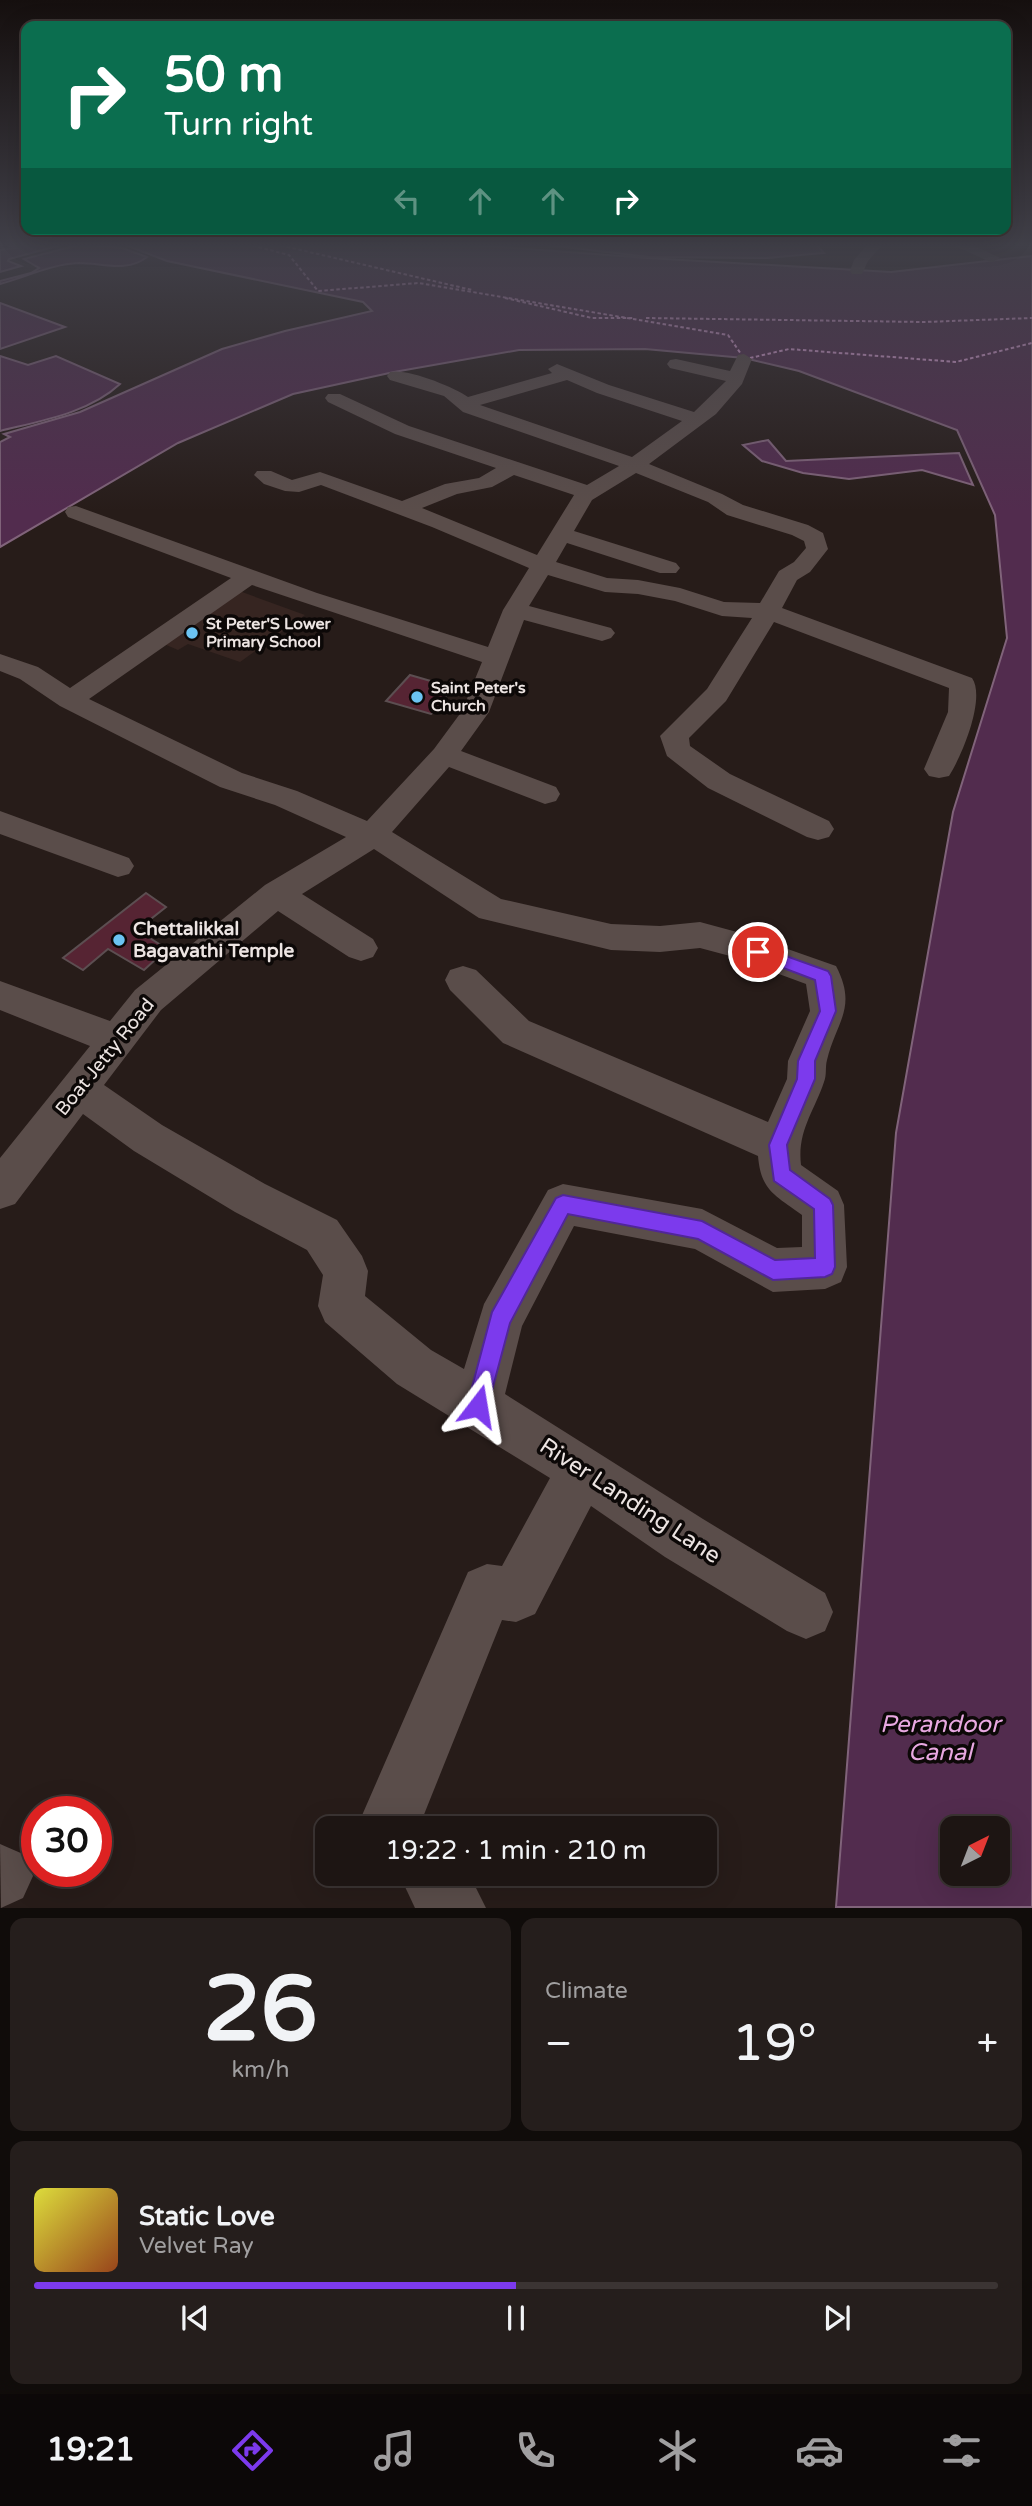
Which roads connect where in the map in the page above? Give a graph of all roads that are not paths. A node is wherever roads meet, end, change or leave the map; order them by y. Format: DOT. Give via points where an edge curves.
graph roads {
  1 [pos="676,364"];
  2 [pos="396,376"];
  3 [pos="334,398"];
  4 [pos="465,404"];
  5 [pos="700,406"];
  6 [pos="635,466"];
  7 [pos="513,467"];
  8 [pos="264,475"];
  9 [pos="589,493"];
  10 [pos="400,509"];
  11 [pos="76,512"];
  12 [pos="560,534"];
  13 [pos="541,565"];
  14 [pos="668,568"];
  15 [pos="247,577"];
  16 [pos="515,610"];
  17 [pos="768,611"];
  18 [pos="602,632"];
  19 [pos="496,658"];
  20 [pos="0,662"];
  21 [pos="70,700"];
  22 [pos="444,755"];
  23 [pos="939,769"];
  24 [pos="545,794"];
  25 [pos="0,822"];
  26 [pos="818,829"];
  27 [pos="371,836"];
  28 [pos="118,866"];
  29 [pos="277,894"];
  30 [pos="361,948"];
  31 [pos="463,980"];
  32 [pos="0,995"];
  33 [pos="117,1040"];
  34 [pos="79,1089"];
  35 [pos="778,1145"];
  36 [pos="0,1191"];
  37 [pos="478,1406"];
  38 [pos="582,1470"];
  39 [pos="806,1612"];
  40 [pos="393,1816"];
  41 [pos="438,1886"];
  42 [pos="454,1908"];
  1 -- 5 [label="street, Boat Jetty Road" via="740,369"];
  2 -- 4 [label="street" via="450,393"];
  3 -- 7 [label="street" via="402,430"];
  4 -- 5 [label="street" via="562,372 603,389"];
  4 -- 6 [label="street"];
  5 -- 6 [label="street, Boat Jetty Road"];
  6 -- 9 [label="street, Boat Jetty Road"];
  6 -- 17 [label="street" via="735,510 815,538 817,549 787,576"];
  7 -- 9 [label="street"];
  7 -- 10 [label="street" via="485,484 452,488"];
  8 -- 10 [label="street" via="300,488 320,478"];
  9 -- 12 [label="street, Boat Jetty Road"];
  10 -- 13 [label="street"];
  11 -- 15 [label="street"];
  12 -- 13 [label="street, Boat Jetty Road"];
  12 -- 14 [label="street"];
  13 -- 16 [label="street, Boat Jetty Road"];
  13 -- 17 [label="street" via="605,585 659,591 723,609"];
  15 -- 19 [label="street"];
  15 -- 21 [label="street"];
  16 -- 18 [label="street"];
  16 -- 19 [label="street, Boat Jetty Road"];
  17 -- 23 [label="street" via="963,684 962,712"];
  17 -- 26 [label="street" via="739,666 697,719 674,736 677,750 719,781"];
  19 -- 22 [label="street, Boat Jetty Road" via="475,712"];
  20 -- 21 [label="street" via="29,673"];
  21 -- 27 [label="street" via="231,780 286,798"];
  22 -- 24 [label="street"];
  22 -- 27 [label="street, Boat Jetty Road"];
  25 -- 28 [label="street"];
  27 -- 29 [label="street, Boat Jetty Road"];
  27 -- 35 [label="street" via="491,909 611,937 700,935 823,976 828,1011"];
  29 -- 30 [label="street"];
  29 -- 33 [label="street, Boat Jetty Road" via="148,1000"];
  31 -- 35 [label="street" via="516,1032"];
  32 -- 33 [label="street"];
  33 -- 34 [label="street, Boat Jetty Road"];
  34 -- 36 [label="street, Boat Jetty Road"];
  34 -- 37 [label="street, River Landing Lane" via="148,1138 322,1235 346,1271 341,1306 414,1367"];
  35 -- 37 [label="street" via="780,1175 824,1205 825,1267 773,1270 702,1230 563,1205 500,1320"];
  37 -- 38 [label="street, River Landing Lane"];
  38 -- 39 [label="street, River Landing Lane"];
  38 -- 40 [label="street" via="516,1595 486,1591"];
  41 -- 42 [label="street"];
}
